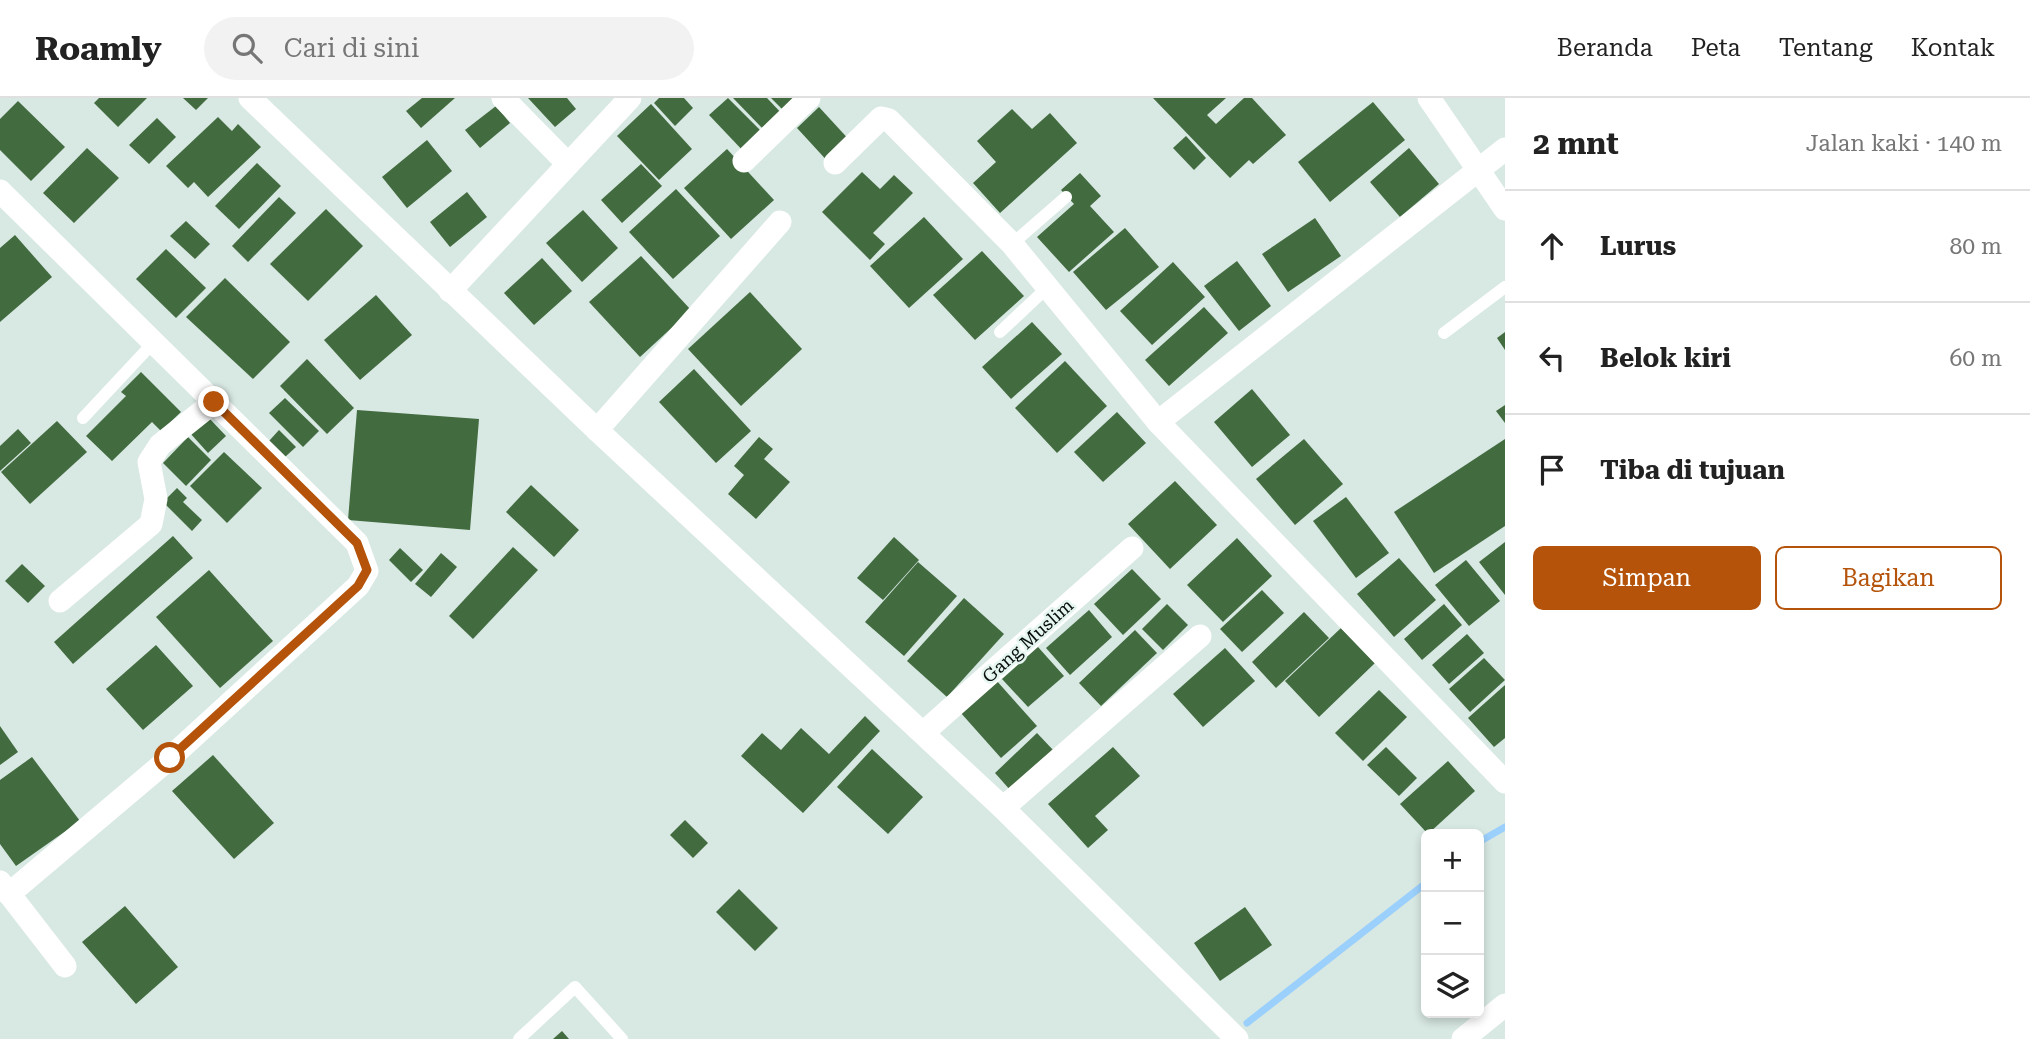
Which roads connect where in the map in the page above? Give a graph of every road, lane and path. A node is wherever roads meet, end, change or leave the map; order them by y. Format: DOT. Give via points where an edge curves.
graph roads {
  1 [pos="250,98"];
  2 [pos="503,98"];
  3 [pos="630,98"];
  4 [pos="809,98"];
  5 [pos="1429,98"];
  6 [pos="1505,149"];
  7 [pos="744,161"];
  8 [pos="568,163"];
  9 [pos="835,163"];
  10 [pos="1478,170"];
  11 [pos="0,191"];
  12 [pos="1066,197"];
  13 [pos="1505,209"];
  14 [pos="780,222"];
  15 [pos="1012,244"];
  16 [pos="1049,286"];
  17 [pos="1505,287"];
  18 [pos="450,291"];
  19 [pos="1000,332"];
  20 [pos="1444,333"];
  21 [pos="153,343"];
  22 [pos="214,402"];
  23 [pos="83,418"];
  24 [pos="1158,422"];
  25 [pos="597,430"];
  26 [pos="1132,548"];
  27 [pos="60,601"];
  28 [pos="1200,636"];
  29 [pos="923,733"];
  30 [pos="1505,782"];
  31 [pos="1003,808"];
  32 [pos="4,888"];
  33 [pos="65,966"];
  34 [pos="1505,1005"];
  35 [pos="519,1039"];
  36 [pos="622,1039"];
  37 [pos="1237,1039"];
  38 [pos="1463,1039"];
  1 -- 18 [label="street"];
  2 -- 8 [label="street"];
  3 -- 8 [label="street"];
  4 -- 7 [label="street"];
  5 -- 10 [label="street"];
  6 -- 10 [label="street"];
  8 -- 18 [label="street"];
  9 -- 15 [label="street" via="881,118 889,120"];
  10 -- 13 [label="street"];
  10 -- 24 [label="street"];
  11 -- 21 [label="street"];
  12 -- 15 [label="lane"];
  14 -- 25 [label="street"];
  15 -- 16 [label="street"];
  16 -- 19 [label="lane"];
  16 -- 24 [label="street"];
  17 -- 20 [label="lane"];
  18 -- 25 [label="street"];
  21 -- 22 [label="street"];
  21 -- 23 [label="lane"];
  22 -- 27 [label="street" via="160,445 149,462 156,499 150,524"];
  22 -- 32 [label="street" via="357,543 366,562 365,578 170,758"];
  24 -- 30 [label="street"];
  25 -- 29 [label="street"];
  26 -- 29 [label="street, Gang Muslim"];
  28 -- 31 [label="street"];
  29 -- 31 [label="street"];
  31 -- 37 [label="street"];
  32 -- 33 [label="street"];
  34 -- 38 [label="street"];
  35 -- 36 [label="lane" via="575,987"];
}
